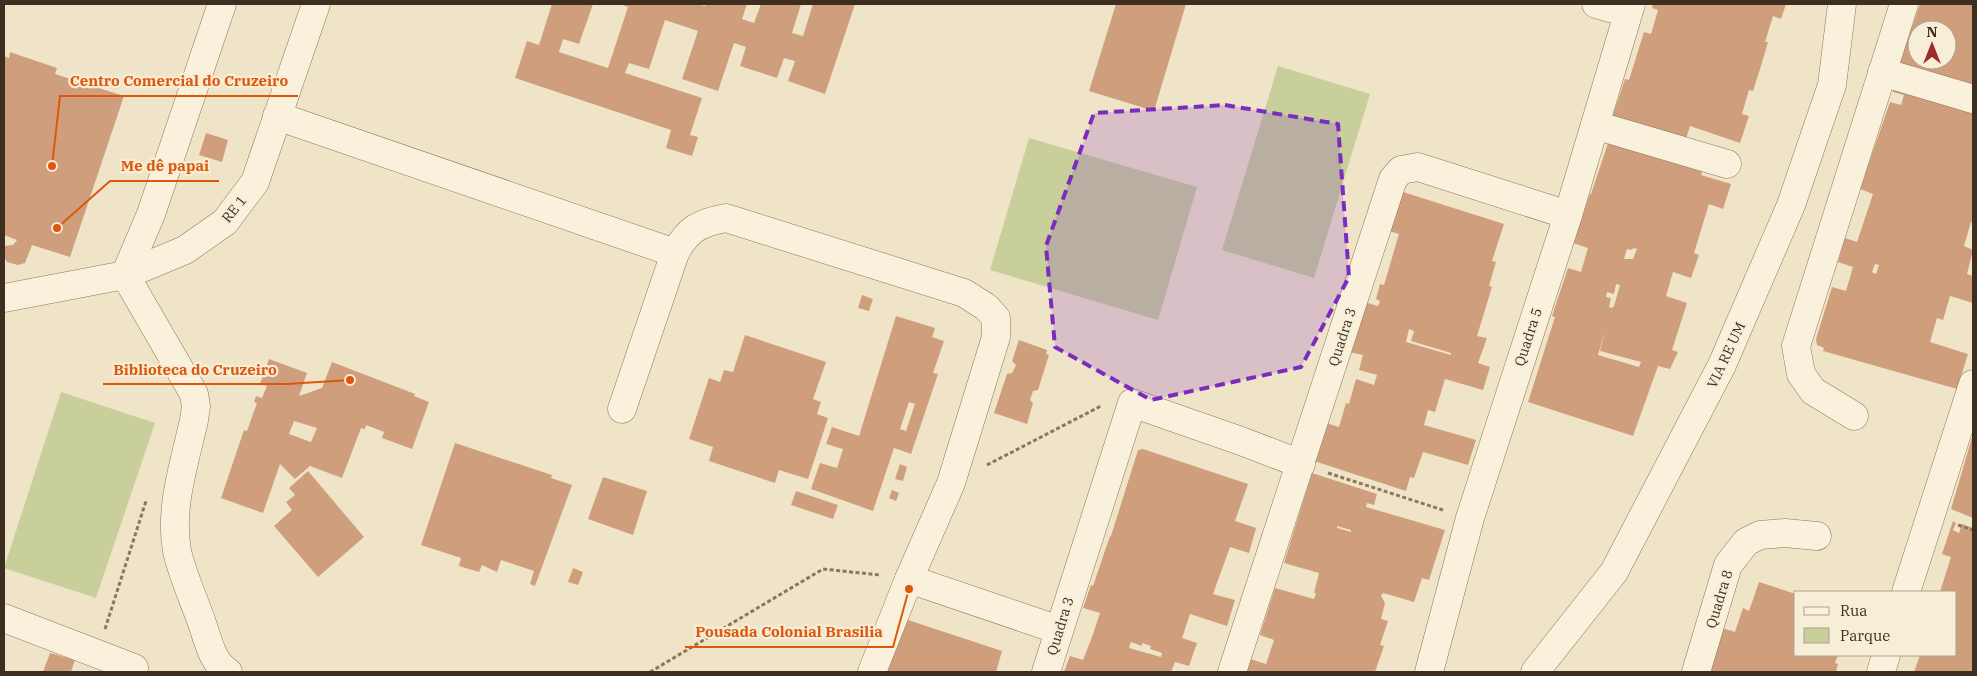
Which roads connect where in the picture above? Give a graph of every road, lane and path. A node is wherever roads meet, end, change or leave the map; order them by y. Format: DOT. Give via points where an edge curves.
graph roads {
  1 [pos="222,4"];
  2 [pos="316,4"];
  3 [pos="1596,4"];
  4 [pos="1842,4"];
  5 [pos="1904,4"];
  6 [pos="1629,9"];
  7 [pos="1882,72"];
  8 [pos="1973,99"];
  9 [pos="277,116"];
  10 [pos="1595,125"];
  11 [pos="1727,164"];
  12 [pos="1568,215"];
  13 [pos="675,254"];
  14 [pos="125,275"];
  15 [pos="4,298"];
  16 [pos="1973,384"];
  17 [pos="1143,407"];
  18 [pos="622,409"];
  19 [pos="1854,416"];
  20 [pos="1301,464"];
  21 [pos="951,483"];
  22 [pos="148,494"];
  23 [pos="1470,518"];
  24 [pos="1817,536"];
  25 [pos="909,579"];
  26 [pos="1906,591"];
  27 [pos="4,618"];
  28 [pos="1059,630"];
  29 [pos="97,654"];
  30 [pos="1886,656"];
  31 [pos="134,668"];
  32 [pos="228,672"];
  33 [pos="650,672"];
  34 [pos="872,672"];
  35 [pos="1046,672"];
  36 [pos="1232,672"];
  37 [pos="1429,672"];
  38 [pos="1535,672"];
  39 [pos="1696,672"];
  40 [pos="1881,672"];
  1 -- 14 [label="street" via="151,214"];
  2 -- 9 [label="street, RE 1"];
  3 -- 6 [label="street"];
  4 -- 38 [label="street, VIA RE UM" via="1832,84 1790,205 1722,365 1614,572"];
  5 -- 7 [label="street"];
  6 -- 10 [label="street, Quadra 5"];
  7 -- 8 [label="street"];
  7 -- 19 [label="street" via="1796,346 1800,374 1813,391"];
  9 -- 13 [label="street"];
  9 -- 14 [label="street, RE 1" via="255,182 225,222 185,250"];
  10 -- 11 [label="street"];
  10 -- 12 [label="street, Quadra 5"];
  12 -- 20 [label="street, Quadra 3" via="1418,167 1401,170 1394,179"];
  12 -- 23 [label="street, Quadra 5"];
  13 -- 18 [label="street"];
  13 -- 21 [label="street" via="690,231 704,222 726,218 964,293 986,307 996,318 996,336"];
  14 -- 15 [label="street, RE 1"];
  14 -- 32 [label="street" via="194,394 195,413 174,529 178,553 216,662"];
  16 -- 26 [label="street"];
  17 -- 20 [label="street"];
  17 -- 21 [label="path" via="1114,399"];
  17 -- 28 [label="street, Quadra 3"];
  20 -- 23 [label="path"];
  20 -- 36 [label="street, Quadra 3"];
  21 -- 25 [label="street"];
  22 -- 29 [label="path"];
  23 -- 37 [label="street, Quadra 5"];
  24 -- 39 [label="street, Quadra 8" via="1760,535 1746,542 1728,565"];
  25 -- 28 [label="street"];
  25 -- 33 [label="path" via="823,569"];
  25 -- 34 [label="street"];
  27 -- 29 [label="street"];
  28 -- 35 [label="street, Quadra 3"];
  29 -- 31 [label="street"];
  30 -- 40 [label="street"];
}
